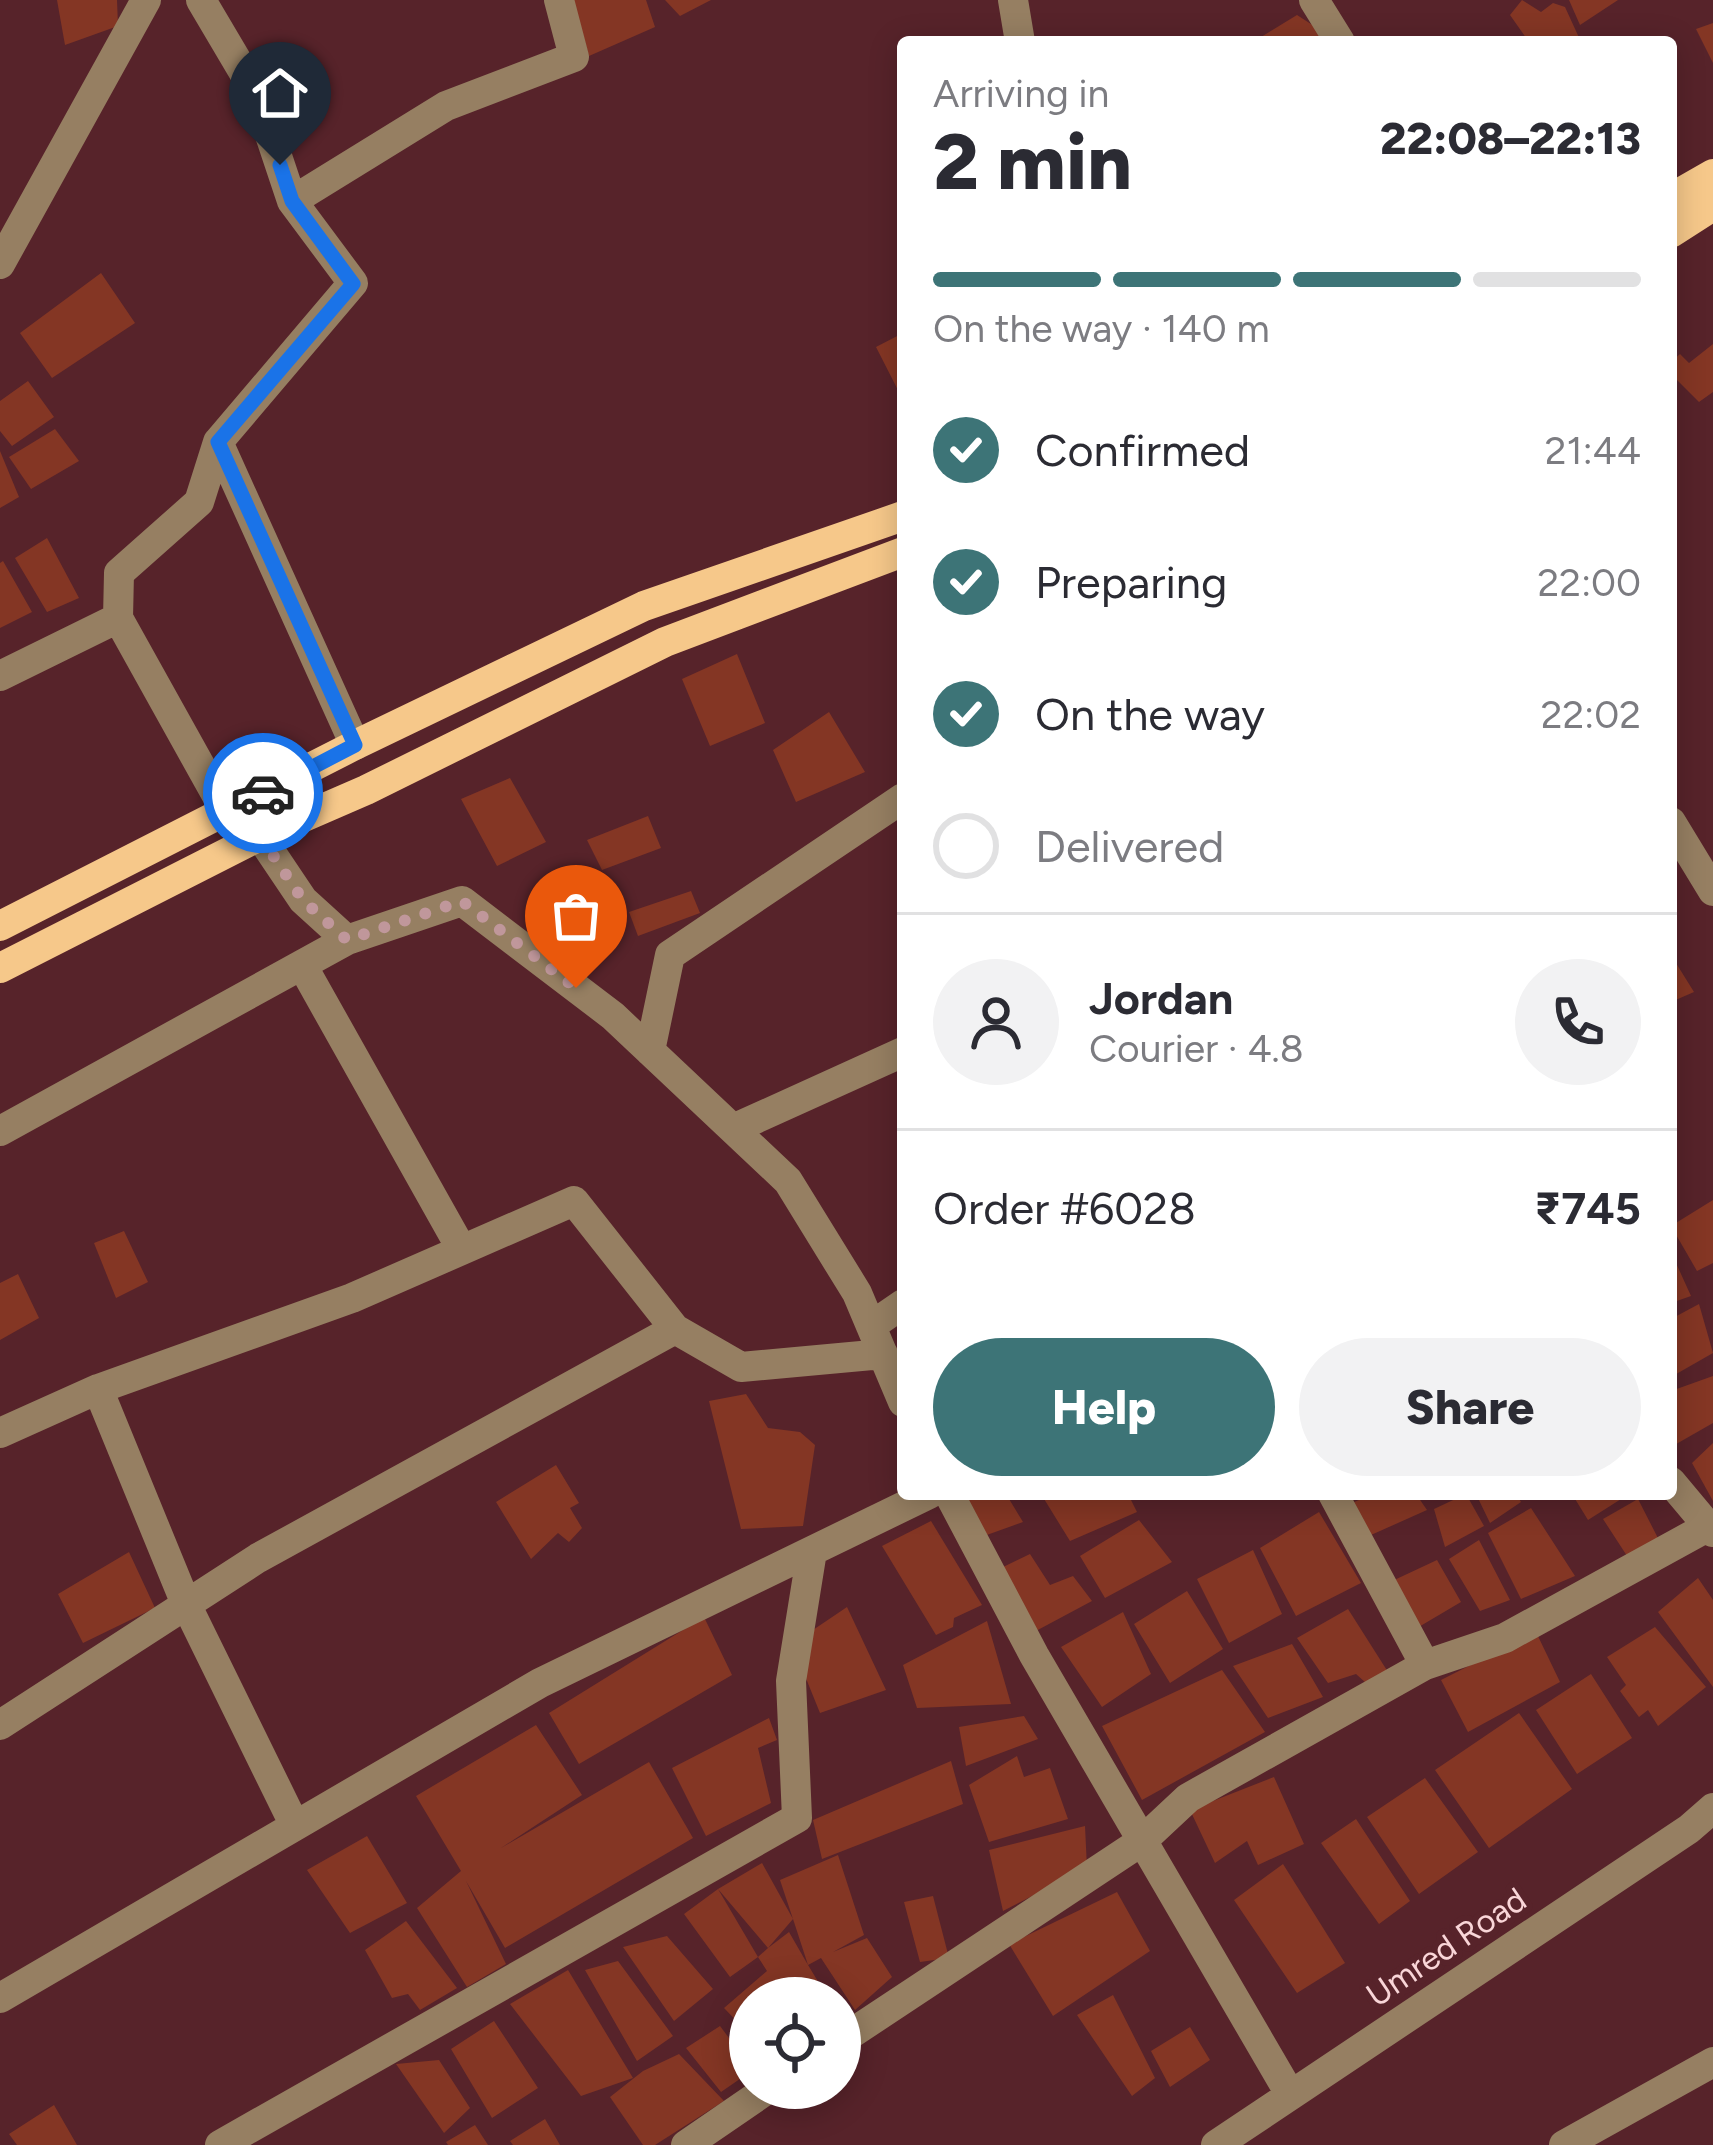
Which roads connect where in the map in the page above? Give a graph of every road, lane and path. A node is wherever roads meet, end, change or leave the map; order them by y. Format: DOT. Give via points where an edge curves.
graph roads {
  1 [pos="146,0"];
  2 [pos="201,0"];
  3 [pos="560,0"];
  4 [pos="1013,0"];
  5 [pos="1314,0"];
  6 [pos="1020,36"];
  7 [pos="1336,36"];
  8 [pos="1713,174"];
  9 [pos="1677,195"];
  10 [pos="292,201"];
  11 [pos="1713,206"];
  12 [pos="1677,228"];
  13 [pos="0,263"];
  14 [pos="218,442"];
  15 [pos="897,518"];
  16 [pos="897,554"];
  17 [pos="118,618"];
  18 [pos="0,676"];
  19 [pos="355,745"];
  20 [pos="897,802"];
  21 [pos="226,812"];
  22 [pos="1677,832"];
  23 [pos="260,836"];
  24 [pos="1713,891"];
  25 [pos="0,926"];
  26 [pos="347,940"];
  27 [pos="302,965"];
  28 [pos="0,968"];
  29 [pos="650,1051"];
  30 [pos="897,1055"];
  31 [pos="733,1130"];
  32 [pos="0,1131"];
  33 [pos="462,1250"];
  34 [pos="897,1312"];
  35 [pos="675,1329"];
  36 [pos="877,1340"];
  37 [pos="98,1388"];
  38 [pos="897,1388"];
  39 [pos="0,1433"];
  40 [pos="1677,1489"];
  41 [pos="916,1500"];
  42 [pos="952,1500"];
  43 [pos="1336,1500"];
  44 [pos="1711,1529"];
  45 [pos="812,1550"];
  46 [pos="186,1604"];
  47 [pos="1425,1665"];
  48 [pos="0,1725"];
  49 [pos="1713,1808"];
  50 [pos="295,1826"];
  51 [pos="1142,1841"];
  52 [pos="0,1998"];
  53 [pos="861,2027"];
  54 [pos="1713,2062"];
  55 [pos="1290,2094"];
  56 [pos="738,2109"];
  57 [pos="220,2145"];
  58 [pos="686,2145"];
  59 [pos="1216,2145"];
  60 [pos="1564,2145"];
  1 -- 13 [label="street"];
  2 -- 10 [label="street" via="256,93"];
  3 -- 10 [label="street" via="574,57 446,106"];
  4 -- 6 [label="street"];
  5 -- 7 [label="street"];
  8 -- 9 [label="main road"];
  10 -- 14 [label="street" via="353,284"];
  11 -- 12 [label="main road"];
  14 -- 17 [label="street" via="199,502 118,573"];
  14 -- 19 [label="street"];
  15 -- 19 [label="main road" via="644,606"];
  16 -- 23 [label="main road" via="665,642"];
  17 -- 18 [label="street"];
  17 -- 21 [label="street"];
  19 -- 21 [label="main road"];
  20 -- 29 [label="street" via="670,955"];
  21 -- 23 [label="street"];
  21 -- 25 [label="main road"];
  22 -- 24 [label="street"];
  23 -- 26 [label="street" via="303,900"];
  23 -- 28 [label="main road"];
  26 -- 27 [label="street"];
  26 -- 29 [label="street" via="462,901"];
  27 -- 32 [label="street"];
  27 -- 33 [label="street"];
  29 -- 31 [label="street"];
  30 -- 31 [label="street"];
  31 -- 36 [label="street" via="788,1181"];
  33 -- 35 [label="street" via="574,1201"];
  33 -- 37 [label="street"];
  34 -- 36 [label="street"];
  35 -- 36 [label="street" via="741,1367"];
  35 -- 46 [label="street"];
  36 -- 38 [label="street"];
  37 -- 39 [label="street"];
  37 -- 46 [label="street"];
  40 -- 44 [label="street"];
  41 -- 45 [label="street"];
  42 -- 51 [label="street"];
  43 -- 47 [label="street"];
  44 -- 47 [label="street" via="1505,1638"];
  45 -- 50 [label="street" via="540,1683"];
  45 -- 57 [label="street" via="790,1681 797,1818"];
  46 -- 48 [label="street"];
  46 -- 50 [label="street"];
  47 -- 51 [label="street" via="1188,1798"];
  49 -- 55 [label="street, Umred Road"];
  50 -- 52 [label="street"];
  51 -- 53 [label="street"];
  51 -- 55 [label="street"];
  54 -- 60 [label="street"];
  55 -- 59 [label="street, Umred Road"];
  56 -- 58 [label="street"];
}
